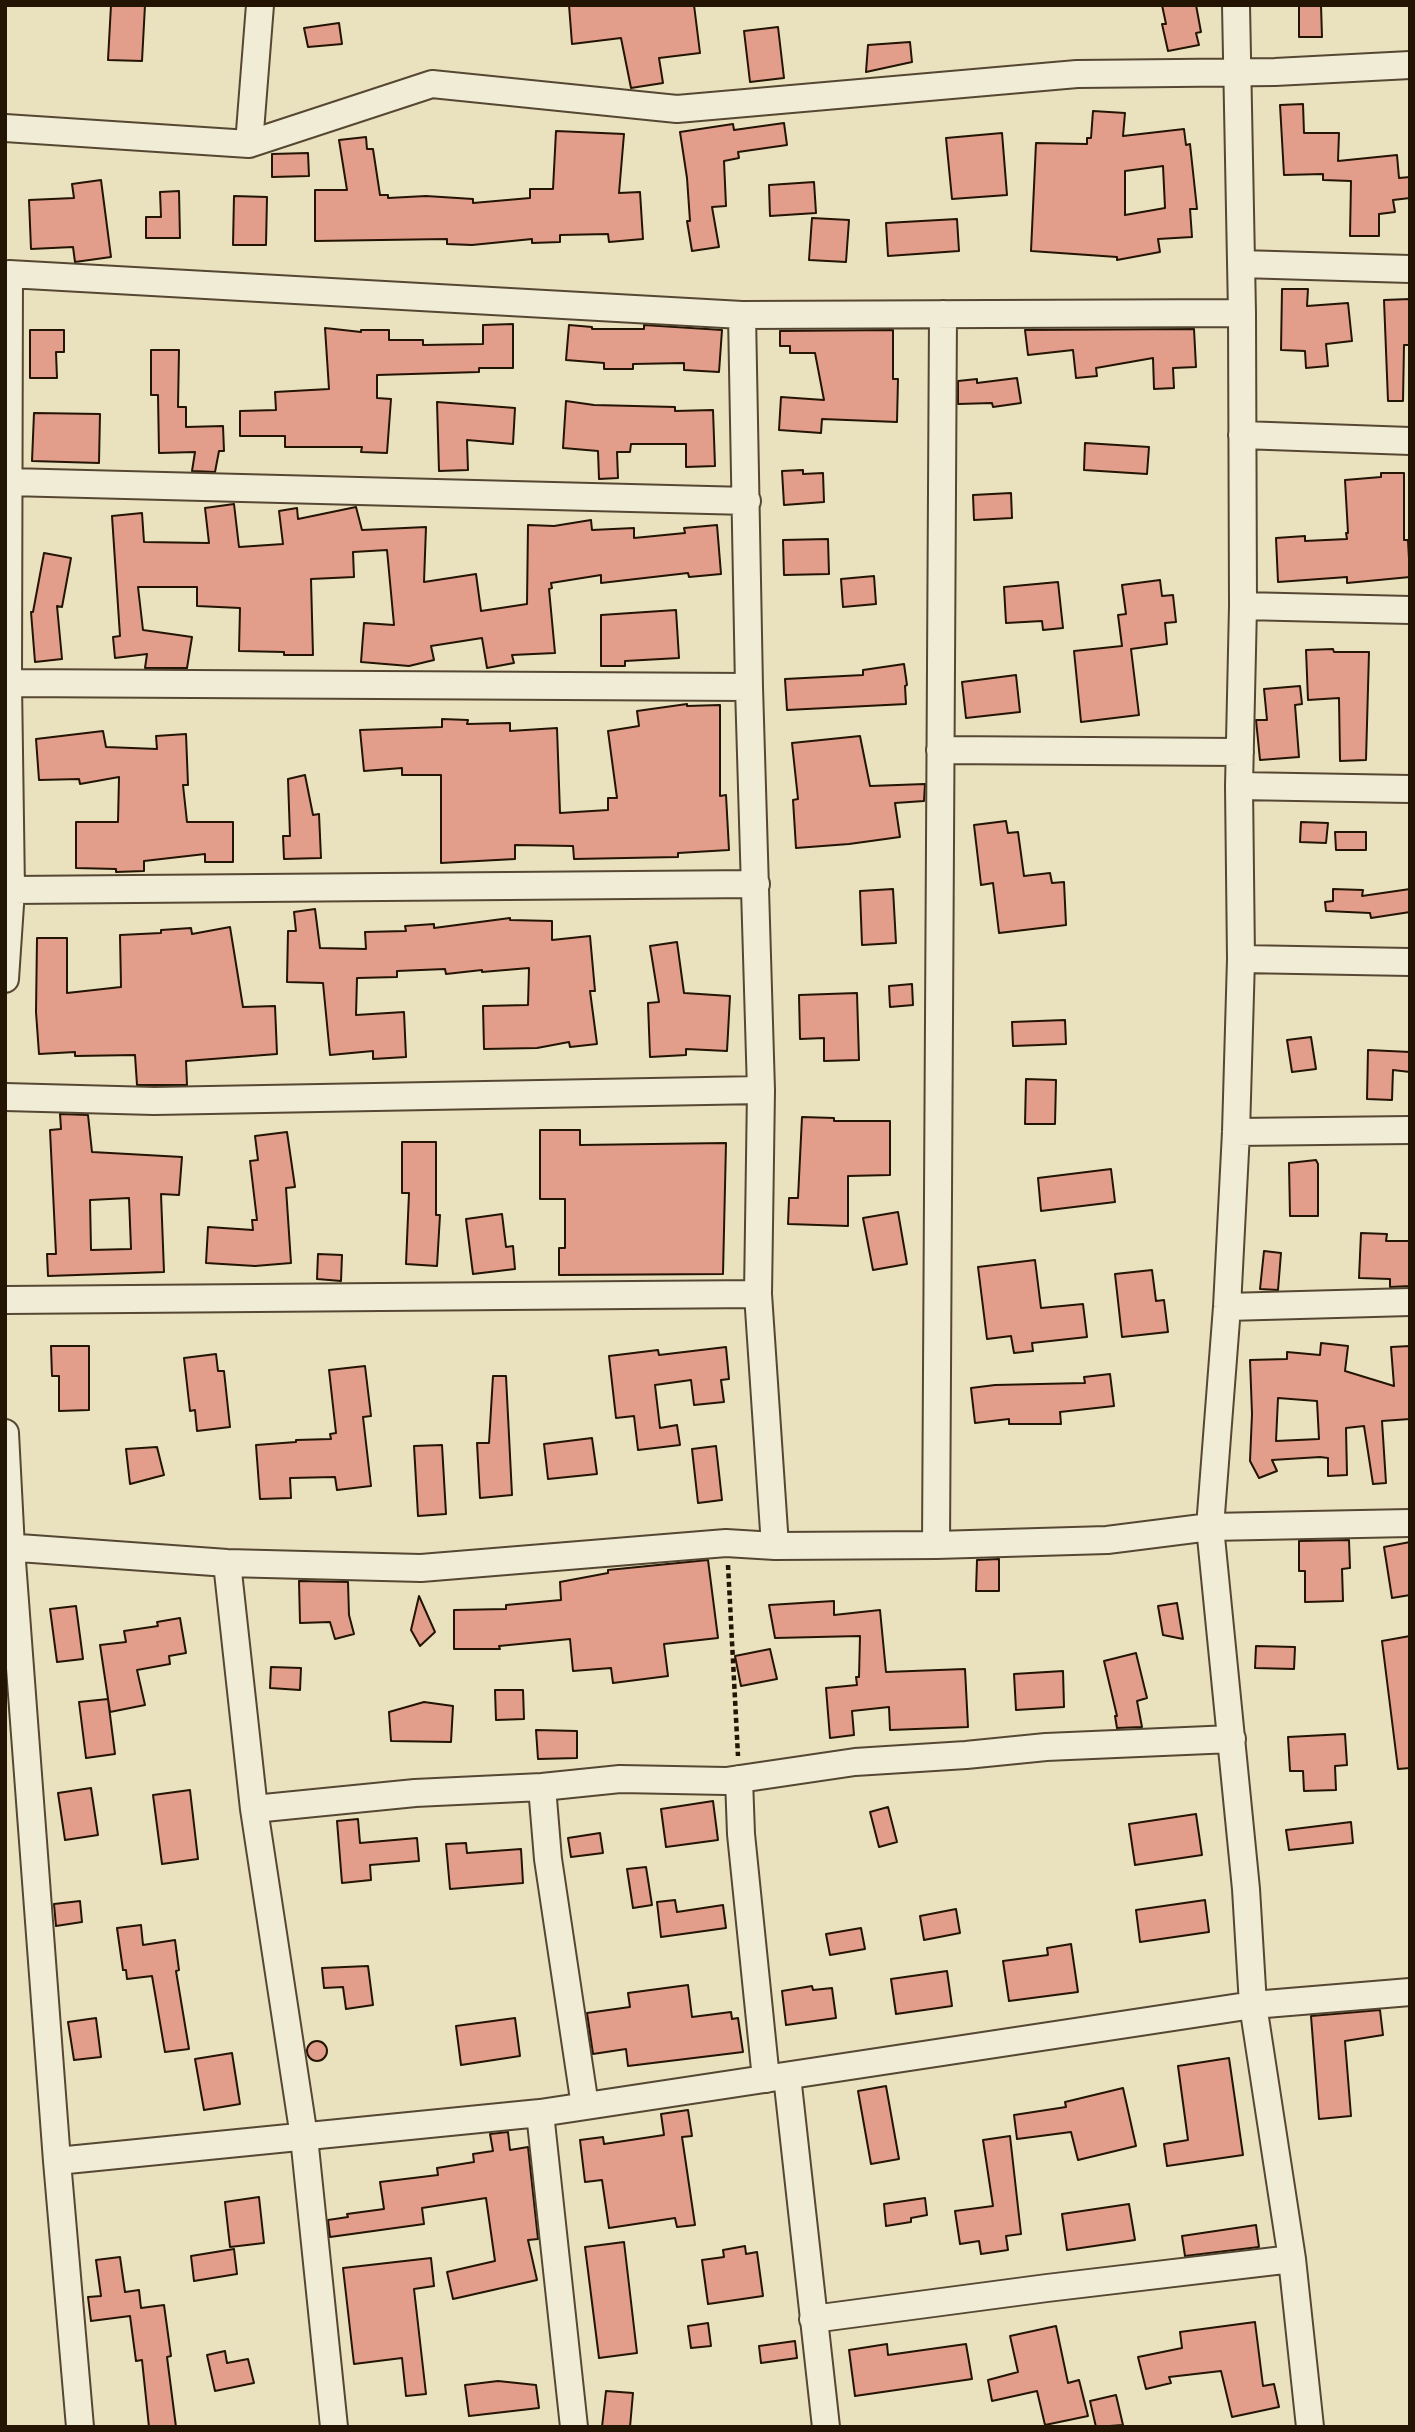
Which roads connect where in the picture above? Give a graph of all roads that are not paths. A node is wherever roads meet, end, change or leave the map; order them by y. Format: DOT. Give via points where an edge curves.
graph roads {
  1 [pos="260,5"];
  2 [pos="1237,5"];
  3 [pos="1410,65"];
  4 [pos="1238,73"];
  5 [pos="5,128"];
  6 [pos="249,144"];
  7 [pos="1241,264"];
  8 [pos="1410,269"];
  9 [pos="7,274"];
  10 [pos="1242,313"];
  11 [pos="943,314"];
  12 [pos="742,315"];
  13 [pos="6,411"];
  14 [pos="1242,435"];
  15 [pos="1410,441"];
  16 [pos="9,482"];
  17 [pos="747,501"];
  18 [pos="1243,606"];
  19 [pos="1410,610"];
  20 [pos="8,683"];
  21 [pos="749,687"];
  22 [pos="940,750"];
  23 [pos="1240,752"];
  24 [pos="1239,786"];
  25 [pos="1410,789"];
  26 [pos="7,820"];
  27 [pos="756,884"];
  28 [pos="11,890"];
  29 [pos="1241,959"];
  30 [pos="1410,962"];
  31 [pos="5,979"];
  32 [pos="761,1090"];
  33 [pos="5,1097"];
  34 [pos="1410,1130"];
  35 [pos="1236,1132"];
  36 [pos="758,1294"];
  37 [pos="5,1300"];
  38 [pos="1410,1303"];
  39 [pos="1227,1307"];
  40 [pos="5,1433"];
  41 [pos="1410,1523"];
  42 [pos="1210,1527"];
  43 [pos="936,1545"];
  44 [pos="775,1546"];
  45 [pos="8,1548"];
  46 [pos="227,1563"];
  47 [pos="1232,1739"];
  48 [pos="739,1779"];
  49 [pos="542,1787"];
  50 [pos="254,1809"];
  51 [pos="1410,1992"];
  52 [pos="1253,2005"];
  53 [pos="777,2077"];
  54 [pos="584,2106"];
  55 [pos="540,2113"];
  56 [pos="304,2137"];
  57 [pos="57,2161"];
  58 [pos="1292,2259"];
  59 [pos="813,2319"];
  60 [pos="80,2427"];
  61 [pos="334,2427"];
  62 [pos="574,2427"];
  63 [pos="826,2427"];
  64 [pos="1310,2427"];
  1 -- 6 [label="street"];
  2 -- 4 [label="street"];
  3 -- 4 [label="street"];
  4 -- 6 [label="street" via="1077,74 677,109 432,84"];
  4 -- 7 [label="street"];
  5 -- 6 [label="street"];
  7 -- 8 [label="street"];
  7 -- 10 [label="street"];
  9 -- 12 [label="street"];
  9 -- 13 [label="street"];
  10 -- 11 [label="street"];
  10 -- 14 [label="street"];
  11 -- 12 [label="street"];
  11 -- 22 [label="street"];
  12 -- 17 [label="street"];
  13 -- 16 [label="street"];
  14 -- 15 [label="street"];
  14 -- 18 [label="street"];
  16 -- 17 [label="street"];
  16 -- 20 [label="street"];
  17 -- 21 [label="street"];
  18 -- 19 [label="street"];
  18 -- 23 [label="street"];
  20 -- 21 [label="street"];
  20 -- 26 [label="street"];
  21 -- 27 [label="street"];
  22 -- 23 [label="street"];
  22 -- 43 [label="street"];
  23 -- 24 [label="street"];
  24 -- 25 [label="street"];
  24 -- 29 [label="street"];
  26 -- 28 [label="street"];
  27 -- 28 [label="street"];
  27 -- 32 [label="street"];
  28 -- 31 [label="street"];
  29 -- 30 [label="street"];
  29 -- 35 [label="street"];
  32 -- 33 [label="street" via="154,1101"];
  32 -- 36 [label="street"];
  34 -- 35 [label="street"];
  35 -- 39 [label="street"];
  36 -- 37 [label="street"];
  36 -- 44 [label="street"];
  38 -- 39 [label="street"];
  39 -- 42 [label="street"];
  40 -- 45 [label="street"];
  41 -- 42 [label="street"];
  42 -- 43 [label="street" via="1107,1539"];
  42 -- 47 [label="street"];
  43 -- 44 [label="street"];
  44 -- 46 [label="street" via="726,1543 421,1568"];
  45 -- 46 [label="street"];
  45 -- 57 [label="street"];
  46 -- 50 [label="street"];
  47 -- 48 [label="street" via="855,1762"];
  47 -- 52 [label="street"];
  48 -- 49 [label="street" via="620,1779"];
  48 -- 53 [label="street" via="742,1847"];
  49 -- 50 [label="street" via="415,1793"];
  49 -- 54 [label="street"];
  50 -- 56 [label="street"];
  51 -- 52 [label="street"];
  52 -- 53 [label="street"];
  52 -- 58 [label="street"];
  53 -- 54 [label="street"];
  53 -- 59 [label="street"];
  54 -- 55 [label="street"];
  55 -- 56 [label="street"];
  55 -- 62 [label="street"];
  56 -- 57 [label="street"];
  56 -- 61 [label="street"];
  57 -- 60 [label="street"];
  58 -- 59 [label="street"];
  58 -- 64 [label="street"];
  59 -- 63 [label="street"];
}
